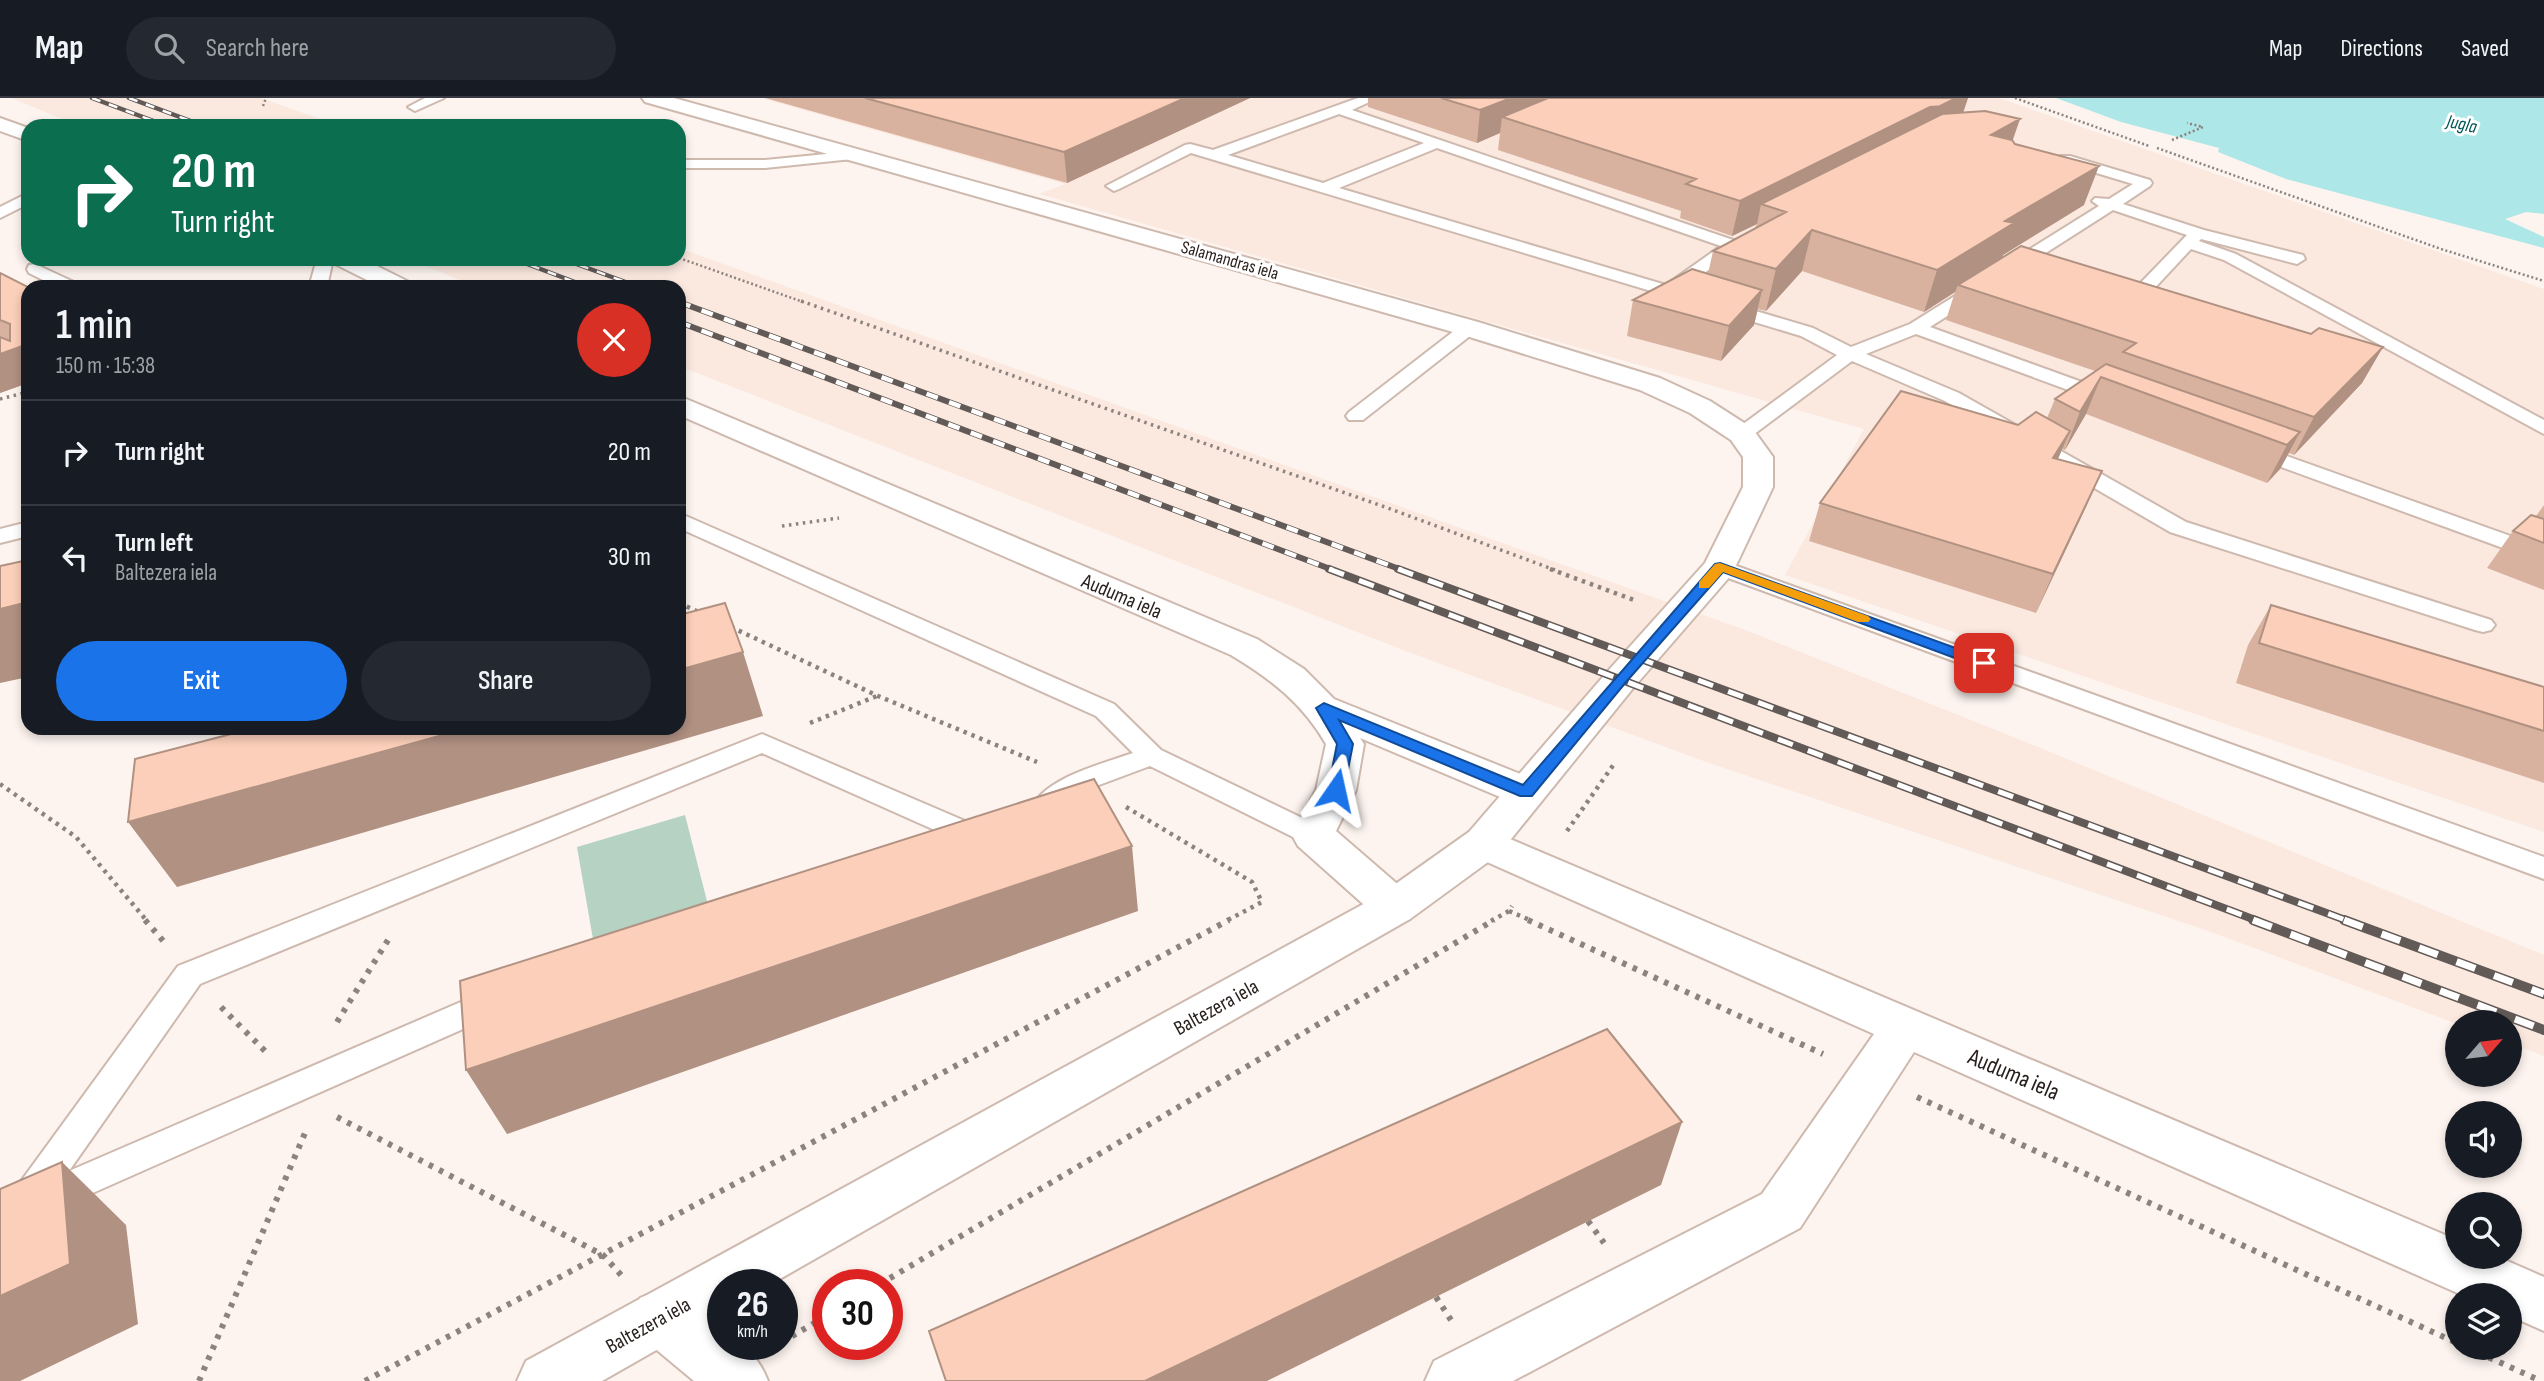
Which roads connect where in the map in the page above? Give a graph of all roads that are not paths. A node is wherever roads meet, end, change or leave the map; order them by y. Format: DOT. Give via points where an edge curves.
graph roads {
  1 [pos="437,98"];
  2 [pos="652,98"];
  3 [pos="1371,98"];
  4 [pos="415,107"];
  5 [pos="1337,109"];
  6 [pos="0,124"];
  7 [pos="21,132"];
  8 [pos="1435,144"];
  9 [pos="1492,145"];
  10 [pos="2043,153"];
  11 [pos="857,155"];
  12 [pos="1213,155"];
  13 [pos="1467,155"];
  14 [pos="686,164"];
  15 [pos="1114,186"];
  16 [pos="1324,188"];
  17 [pos="2084,197"];
  18 [pos="21,202"];
  19 [pos="2110,204"];
  20 [pos="0,213"];
  21 [pos="2193,238"];
  22 [pos="2297,259"];
  23 [pos="358,266"];
  24 [pos="34,269"];
  25 [pos="56,280"];
  26 [pos="386,280"];
  27 [pos="1668,291"];
  28 [pos="2132,302"];
  29 [pos="1469,328"];
  30 [pos="1916,328"];
  31 [pos="1850,354"];
  32 [pos="2125,404"];
  33 [pos="686,408"];
  34 [pos="1356,416"];
  35 [pos="2544,428"];
  36 [pos="1742,434"];
  37 [pos="2230,442"];
  38 [pos="1758,487"];
  39 [pos="686,523"];
  40 [pos="21,530"];
  41 [pos="0,536"];
  42 [pos="2544,556"];
  43 [pos="1720,567"];
  44 [pos="2483,625"];
  45 [pos="1324,708"];
  46 [pos="1152,756"];
  47 [pos="1526,792"];
  48 [pos="1000,828"];
  49 [pos="1313,835"];
  50 [pos="1484,843"];
  51 [pos="937,850"];
  52 [pos="2544,868"];
  53 [pos="1395,907"];
  54 [pos="524,989"];
  55 [pos="1905,1027"];
  56 [pos="300,1086"];
  57 [pos="11,1212"];
  58 [pos="2544,1304"];
  59 [pos="660,1317"];
  60 [pos="546,1381"];
  61 [pos="739,1381"];
  62 [pos="1454,1381"];
  1 -- 4 [label="lane"];
  2 -- 11 [label="street, Salamandras iela"];
  3 -- 5 [label="lane"];
  5 -- 8 [label="lane"];
  5 -- 12 [label="lane"];
  6 -- 7 [label="street"];
  8 -- 13 [label="lane"];
  8 -- 16 [label="lane"];
  9 -- 13 [label="lane"];
  10 -- 19 [label="lane" via="2145,183"];
  11 -- 14 [label="lane" via="765,164"];
  11 -- 29 [label="street, Salamandras iela"];
  12 -- 15 [label="lane" via="1190,148"];
  12 -- 16 [label="lane"];
  13 -- 27 [label="lane" via="1739,242"];
  16 -- 27 [label="lane"];
  17 -- 19 [label="lane"];
  18 -- 20 [label="lane"];
  19 -- 21 [label="lane"];
  19 -- 30 [label="lane"];
  21 -- 22 [label="lane"];
  21 -- 28 [label="lane"];
  21 -- 35 [label="lane"];
  23 -- 26 [label="street"];
  24 -- 25 [label="lane"];
  27 -- 31 [label="lane" via="1807,332"];
  29 -- 34 [label="lane"];
  29 -- 36 [label="street, Salamandras iela" via="1650,384 1700,407"];
  30 -- 31 [label="lane"];
  30 -- 32 [label="lane"];
  31 -- 36 [label="lane"];
  31 -- 44 [label="lane" via="1952,397 2178,527"];
  33 -- 45 [label="street, Auduma iela" via="1244,647 1293,676"];
  36 -- 38 [label="street, Salamandras iela" via="1758,457"];
  37 -- 42 [label="lane"];
  38 -- 43 [label="street, Baltezera iela"];
  39 -- 46 [label="lane" via="1105,710"];
  40 -- 41 [label="lane"];
  43 -- 47 [label="street, Baltezera iela"];
  43 -- 52 [label="lane"];
  45 -- 47 [label="street"];
  45 -- 49 [label="street, Auduma iela" via="1345,744 1336,790"];
  46 -- 48 [label="lane" via="1081,781 1035,814"];
  46 -- 49 [label="lane"];
  47 -- 50 [label="street, Baltezera iela"];
  48 -- 51 [label="lane"];
  48 -- 57 [label="lane" via="762,743 189,975"];
  49 -- 53 [label="street"];
  50 -- 53 [label="street, Baltezera iela"];
  50 -- 55 [label="street, Auduma iela"];
  53 -- 59 [label="street, Baltezera iela"];
  54 -- 56 [label="lane"];
  55 -- 58 [label="street, Auduma iela"];
  55 -- 62 [label="street" via="1781,1211"];
  56 -- 57 [label="lane"];
  59 -- 60 [label="street, Baltezera iela"];
  59 -- 61 [label="street"];
}
